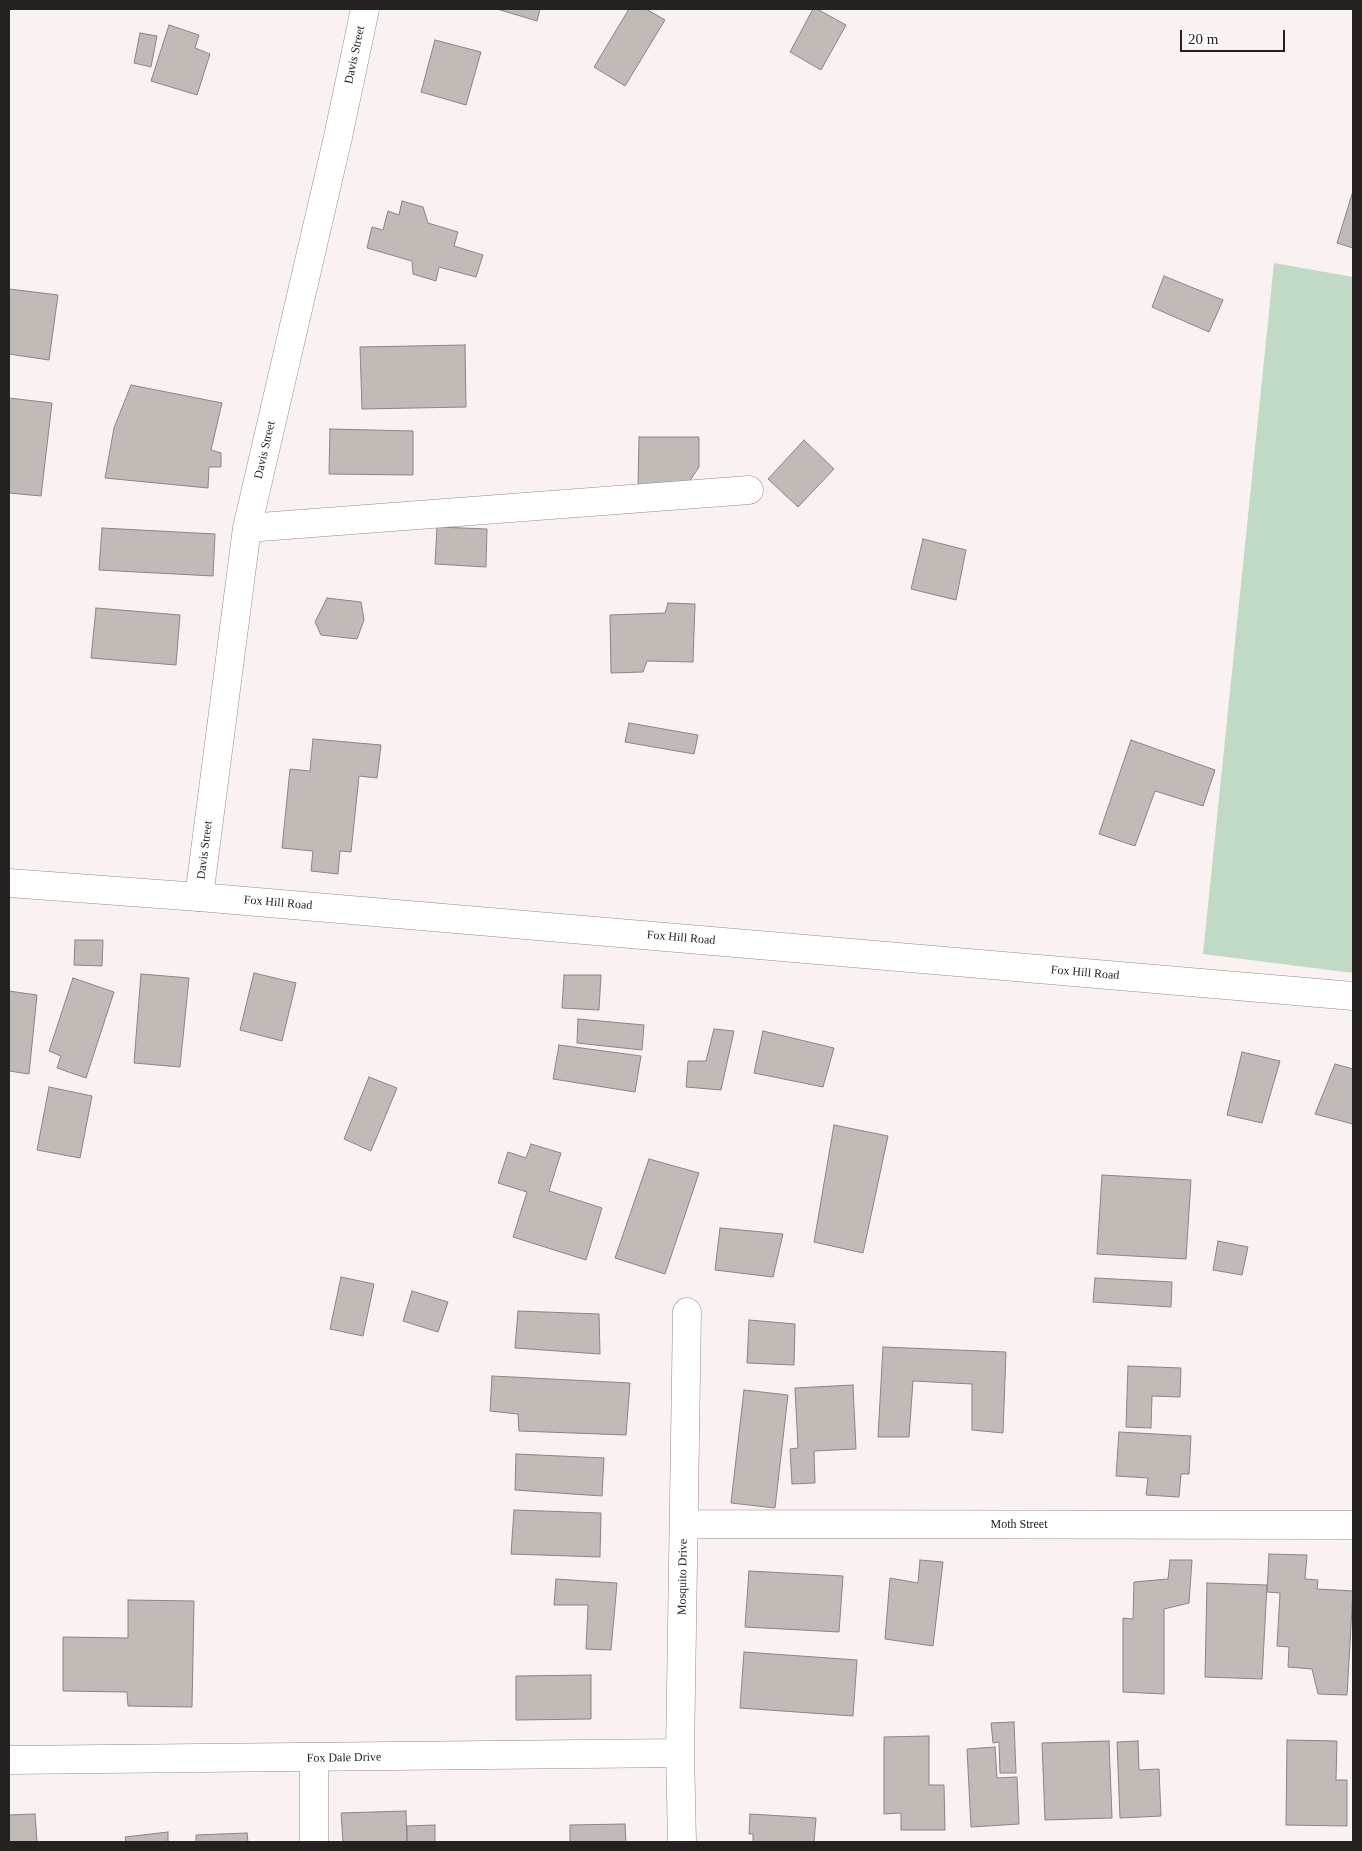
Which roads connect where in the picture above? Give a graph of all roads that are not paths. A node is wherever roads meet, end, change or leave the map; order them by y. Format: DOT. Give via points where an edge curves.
graph roads {
  1 [pos="365,9"];
  2 [pos="749,490"];
  3 [pos="247,528"];
  4 [pos="9,883"];
  5 [pos="199,897"];
  6 [pos="1353,996"];
  7 [pos="687,1312"];
  8 [pos="684,1524"];
  9 [pos="1353,1525"];
  10 [pos="680,1753"];
  11 [pos="314,1758"];
  12 [pos="9,1760"];
  13 [pos="314,1842"];
  14 [pos="682,1842"];
  1 -- 3 [label="street, Davis Street"];
  2 -- 3 [label="street"];
  3 -- 5 [label="street, Davis Street"];
  4 -- 5 [label="street, Fox Hill Road"];
  5 -- 6 [label="street, Fox Hill Road"];
  7 -- 8 [label="street, Mosquito Drive"];
  8 -- 9 [label="street, Moth Street"];
  8 -- 10 [label="street, Mosquito Drive"];
  10 -- 11 [label="street, Fox Dale Drive"];
  10 -- 14 [label="street, Mosquito Drive"];
  11 -- 12 [label="street, Fox Dale Drive"];
  11 -- 13 [label="street"];
}
